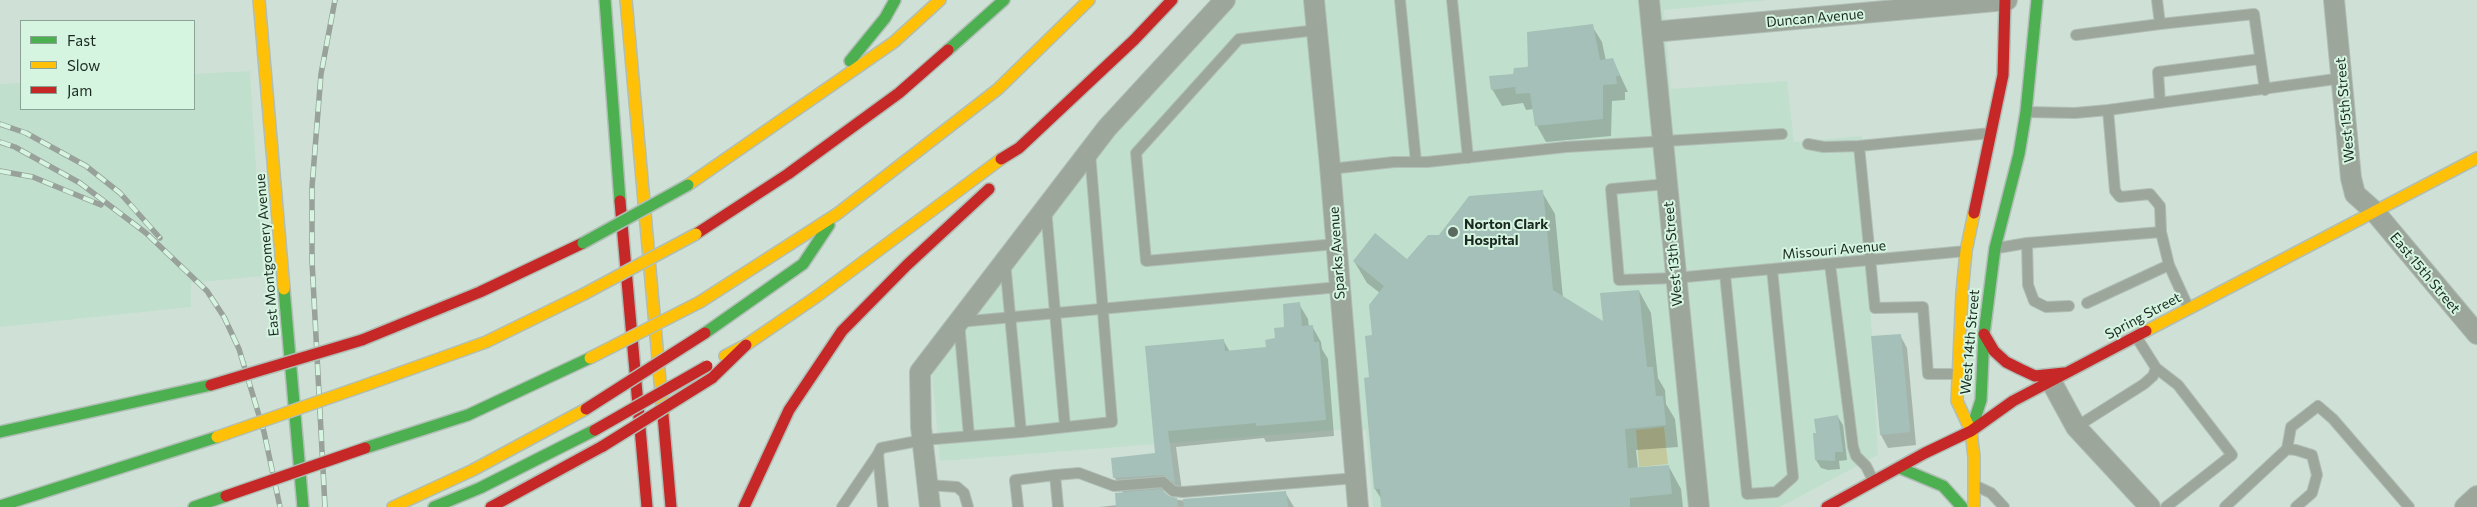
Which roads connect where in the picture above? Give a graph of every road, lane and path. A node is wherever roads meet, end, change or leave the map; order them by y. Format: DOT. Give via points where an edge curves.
graph roads {
  1 [pos="259,0"];
  2 [pos="605,0"];
  3 [pos="626,0"];
  4 [pos="895,0"];
  5 [pos="940,0"];
  6 [pos="1004,0"];
  7 [pos="1089,0"];
  8 [pos="1172,0"];
  9 [pos="1225,0"];
  10 [pos="1314,0"];
  11 [pos="1400,0"];
  12 [pos="1452,0"];
  13 [pos="1649,0"];
  14 [pos="2006,0"];
  15 [pos="2037,0"];
  16 [pos="2157,0"];
  17 [pos="2334,0"];
  18 [pos="1857,7"];
  19 [pos="2160,24"];
  20 [pos="1317,30"];
  21 [pos="1652,32"];
  22 [pos="2076,35"];
  23 [pos="2260,59"];
  24 [pos="2343,78"];
  25 [pos="2265,90"];
  26 [pos="2160,103"];
  27 [pos="806,104"];
  28 [pos="2108,110"];
  29 [pos="2026,112"];
  30 [pos="1992,133"];
  31 [pos="1782,134"];
  32 [pos="1663,140"];
  33 [pos="1808,144"];
  34 [pos="1859,146"];
  35 [pos="1019,148"];
  36 [pos="1090,151"];
  37 [pos="1468,158"];
  38 [pos="2477,158"];
  39 [pos="1416,162"];
  40 [pos="1330,169"];
  41 [pos="1667,184"];
  42 [pos="1046,208"];
  43 [pos="2374,211"];
  44 [pos="837,214"];
  45 [pos="2161,232"];
  46 [pos="2027,243"];
  47 [pos="1336,244"];
  48 [pos="1980,249"];
  49 [pos="1869,260"];
  50 [pos="1005,261"];
  51 [pos="1830,264"];
  52 [pos="2169,265"];
  53 [pos="1772,269"];
  54 [pos="1725,274"];
  55 [pos="1675,278"];
  56 [pos="1339,287"];
  57 [pos="2087,303"];
  58 [pos="2069,306"];
  59 [pos="1103,308"];
  60 [pos="2189,308"];
  61 [pos="1056,313"];
  62 [pos="1010,317"];
  63 [pos="959,322"];
  64 [pos="2475,330"];
  65 [pos="1984,334"];
  66 [pos="2136,337"];
  67 [pos="746,344"];
  68 [pos="2156,368"];
  69 [pos="1958,374"];
  70 [pos="2058,377"];
  71 [pos="103,410"];
  72 [pos="30,412"];
  73 [pos="1065,427"];
  74 [pos="2076,427"];
  75 [pos="1971,431"];
  76 [pos="0,432"];
  77 [pos="1021,432"];
  78 [pos="969,436"];
  79 [pos="923,440"];
  80 [pos="2287,449"];
  81 [pos="878,454"];
  82 [pos="1900,468"];
  83 [pos="1055,475"];
  84 [pos="1356,478"];
  85 [pos="1874,482"];
  86 [pos="928,485"];
  87 [pos="1975,486"];
  88 [pos="2477,496"];
  89 [pos="0,506"];
  90 [pos="194,507"];
  91 [pos="303,507"];
  92 [pos="393,507"];
  93 [pos="434,507"];
  94 [pos="491,507"];
  95 [pos="647,507"];
  96 [pos="671,507"];
  97 [pos="744,507"];
  98 [pos="842,507"];
  99 [pos="883,507"];
  100 [pos="930,507"];
  101 [pos="968,507"];
  102 [pos="1018,507"];
  103 [pos="1058,507"];
  104 [pos="1358,507"];
  105 [pos="1699,507"];
  106 [pos="1827,507"];
  107 [pos="1962,507"];
  108 [pos="1974,507"];
  109 [pos="2004,507"];
  110 [pos="2150,507"];
  111 [pos="2166,507"];
  112 [pos="2225,507"];
  113 [pos="2296,507"];
  114 [pos="2409,507"];
  115 [pos="2465,507"];
  1 -- 91 [label="main road, East Montgomery Avenue"];
  2 -- 95 [label="main road"];
  3 -- 96 [label="main road"];
  4 -- 27 [label="main road" via="876,31"];
  5 -- 27 [label="main road" via="894,42"];
  6 -- 89 [label="main road, bridge" via="899,93 788,174 696,234 584,294 486,342 217,437"];
  7 -- 44 [label="main road" via="998,89"];
  8 -- 35 [label="main road"];
  9 -- 36 [label="street" via="1107,128"];
  10 -- 20 [label="street, Sparks Avenue"];
  11 -- 39 [label="lane"];
  12 -- 37 [label="lane"];
  13 -- 21 [label="street, West 13th Street"];
  14 -- 18 [label="street, Duncan Avenue"];
  14 -- 30 [label="main road, West 14th Street" via="2003,75"];
  15 -- 29 [label="main road, West 14th Street"];
  16 -- 19 [label="lane"];
  17 -- 24 [label="street, West 15th Street"];
  18 -- 21 [label="street, Duncan Avenue"];
  19 -- 22 [label="lane"];
  19 -- 23 [label="lane" via="2254,14"];
  20 -- 40 [label="street, Sparks Avenue"];
  20 -- 47 [label="lane" via="1240,39 1136,153 1146,261"];
  21 -- 32 [label="street, West 13th Street"];
  23 -- 25 [label="lane"];
  23 -- 26 [label="lane" via="2158,72"];
  24 -- 25 [label="lane"];
  24 -- 43 [label="street, West 15th Street" via="2351,178 2355,194"];
  25 -- 26 [label="lane"];
  26 -- 28 [label="lane"];
  27 -- 71 [label="main road, bridge" via="688,185 583,243 480,292 362,340 211,385"];
  28 -- 29 [label="lane"];
  28 -- 45 [label="lane" via="2115,191 2120,197 2150,194 2160,206"];
  29 -- 48 [label="main road, West 14th Street" via="2019,154"];
  30 -- 34 [label="lane"];
  30 -- 48 [label="main road, West 14th Street"];
  31 -- 32 [label="lane"];
  32 -- 37 [label="lane"];
  32 -- 41 [label="street, West 13th Street"];
  33 -- 34 [label="lane"];
  34 -- 49 [label="lane"];
  35 -- 67 [label="main road"];
  35 -- 97 [label="main road" via="1003,174 906,265 842,332 789,410"];
  36 -- 42 [label="street"];
  36 -- 59 [label="lane"];
  37 -- 39 [label="lane"];
  38 -- 43 [label="main road, Spring Street"];
  39 -- 40 [label="lane"];
  40 -- 47 [label="street, Sparks Avenue"];
  41 -- 55 [label="street, West 13th Street"];
  41 -- 55 [label="lane, Missouri Avenue" via="1611,189 1619,280"];
  42 -- 50 [label="street"];
  42 -- 61 [label="lane"];
  43 -- 60 [label="main road, Spring Street"];
  43 -- 64 [label="street, East 15th Street"];
  44 -- 90 [label="main road, bridge" via="700,302 468,415"];
  44 -- 92 [label="main road, bridge" via="803,264 705,332 586,409 473,470"];
  45 -- 46 [label="lane, Missouri Avenue"];
  45 -- 52 [label="lane"];
  46 -- 48 [label="lane, Missouri Avenue"];
  46 -- 58 [label="lane" via="2028,285 2034,301 2046,307"];
  47 -- 56 [label="street, Sparks Avenue"];
  48 -- 49 [label="lane, Missouri Avenue"];
  48 -- 65 [label="main road, West 14th Street"];
  48 -- 69 [label="main road, West 14th Street"];
  49 -- 51 [label="lane, Missouri Avenue"];
  49 -- 69 [label="lane" via="1875,308 1923,307 1928,374"];
  50 -- 62 [label="lane"];
  50 -- 63 [label="street"];
  51 -- 53 [label="lane, Missouri Avenue"];
  51 -- 85 [label="lane" via="1853,447"];
  52 -- 57 [label="lane"];
  52 -- 60 [label="lane"];
  53 -- 54 [label="lane, Missouri Avenue"];
  53 -- 54 [label="lane" via="1793,476 1776,492 1747,494"];
  54 -- 55 [label="lane, Missouri Avenue"];
  55 -- 105 [label="street, West 13th Street"];
  56 -- 59 [label="lane"];
  56 -- 84 [label="street, Sparks Avenue"];
  59 -- 61 [label="lane"];
  59 -- 73 [label="lane" via="1112,422"];
  60 -- 66 [label="main road, Spring Street"];
  61 -- 62 [label="lane"];
  61 -- 73 [label="lane"];
  62 -- 63 [label="lane"];
  62 -- 77 [label="lane"];
  63 -- 78 [label="lane"];
  63 -- 79 [label="street" via="920,372"];
  65 -- 70 [label="main road" via="1994,351 2006,362 2035,376"];
  65 -- 75 [label="main road, West 14th Street" via="1982,400"];
  66 -- 68 [label="lane"];
  66 -- 70 [label="main road, Spring Street"];
  67 -- 93 [label="main road, bridge" via="595,430 480,488"];
  67 -- 94 [label="main road, bridge" via="712,378 603,446"];
  68 -- 74 [label="lane" via="2144,384"];
  68 -- 111 [label="lane" via="2178,385 2232,455"];
  69 -- 75 [label="main road, West 14th Street" via="1957,401"];
  70 -- 74 [label="street"];
  70 -- 75 [label="main road, Spring Street" via="2013,401"];
  71 -- 72 [label="main road"];
  71 -- 76 [label="main road"];
  73 -- 77 [label="lane"];
  74 -- 110 [label="street"];
  75 -- 82 [label="main road, Spring Street"];
  75 -- 87 [label="main road"];
  77 -- 78 [label="lane"];
  78 -- 79 [label="lane"];
  79 -- 81 [label="lane" via="888,445 880,448"];
  79 -- 86 [label="street"];
  80 -- 112 [label="lane"];
  80 -- 113 [label="lane" via="2312,455 2317,475 2312,493"];
  80 -- 114 [label="lane" via="2291,427 2318,406"];
  81 -- 98 [label="lane"];
  81 -- 99 [label="lane"];
  82 -- 85 [label="main road, Spring Street"];
  82 -- 107 [label="main road" via="1943,486"];
  83 -- 84 [label="lane" via="1079,473 1114,486 1164,482 1173,491 1182,492"];
  83 -- 102 [label="lane" via="1015,480"];
  83 -- 103 [label="lane"];
  84 -- 104 [label="street, Sparks Avenue"];
  85 -- 106 [label="main road, Spring Street"];
  86 -- 100 [label="street"];
  86 -- 101 [label="lane" via="957,487 964,493"];
  87 -- 108 [label="main road"];
  87 -- 109 [label="lane" via="1991,492"];
  88 -- 115 [label="street"];
}
